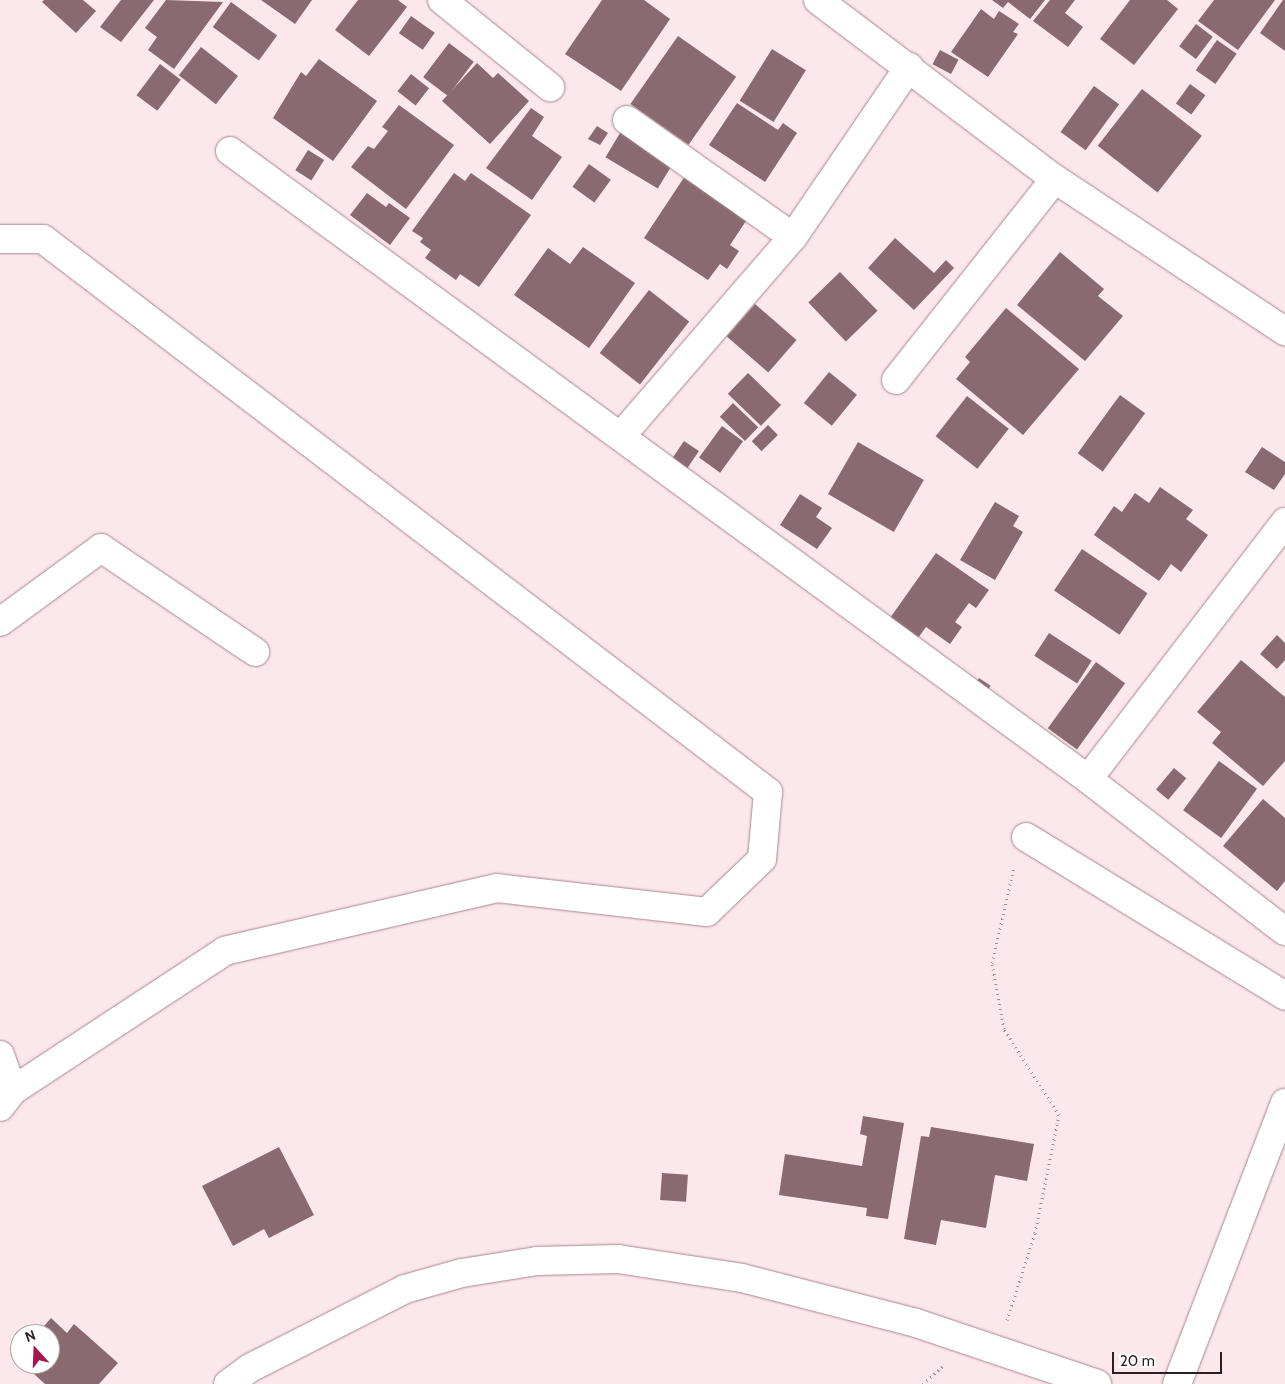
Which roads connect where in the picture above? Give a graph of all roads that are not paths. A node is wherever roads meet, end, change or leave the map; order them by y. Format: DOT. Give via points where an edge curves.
graph roads {
  1 [pos="442,0"];
  2 [pos="818,0"];
  3 [pos="909,67"];
  4 [pos="550,87"];
  5 [pos="627,120"];
  6 [pos="230,150"];
  7 [pos="1055,179"];
  8 [pos="793,237"];
  9 [pos="0,239"];
  10 [pos="1285,331"];
  11 [pos="896,380"];
  12 [pos="621,436"];
  13 [pos="1285,522"];
  14 [pos="0,622"];
  15 [pos="254,652"];
  16 [pos="1088,779"];
  17 [pos="1026,837"];
  18 [pos="1285,931"];
  19 [pos="1285,996"];
  20 [pos="0,1055"];
  21 [pos="6,1098"];
  22 [pos="1285,1104"];
  23 [pos="228,1384"];
  24 [pos="1098,1384"];
  25 [pos="1177,1384"];
  1 -- 4 [label="street"];
  2 -- 3 [label="street"];
  3 -- 7 [label="street"];
  3 -- 8 [label="street"];
  5 -- 8 [label="street"];
  6 -- 12 [label="street"];
  7 -- 10 [label="street"];
  7 -- 11 [label="street"];
  8 -- 12 [label="street"];
  9 -- 21 [label="street" via="43,239 768,792 762,859 707,912 497,888 225,951"];
  12 -- 16 [label="street"];
  13 -- 16 [label="street"];
  14 -- 15 [label="street" via="101,548"];
  16 -- 18 [label="street"];
  17 -- 19 [label="street"];
  20 -- 21 [label="street"];
  22 -- 25 [label="street"];
  23 -- 24 [label="street" via="250,1368 405,1289 462,1273 538,1261 618,1259 742,1278 916,1323"];
}
